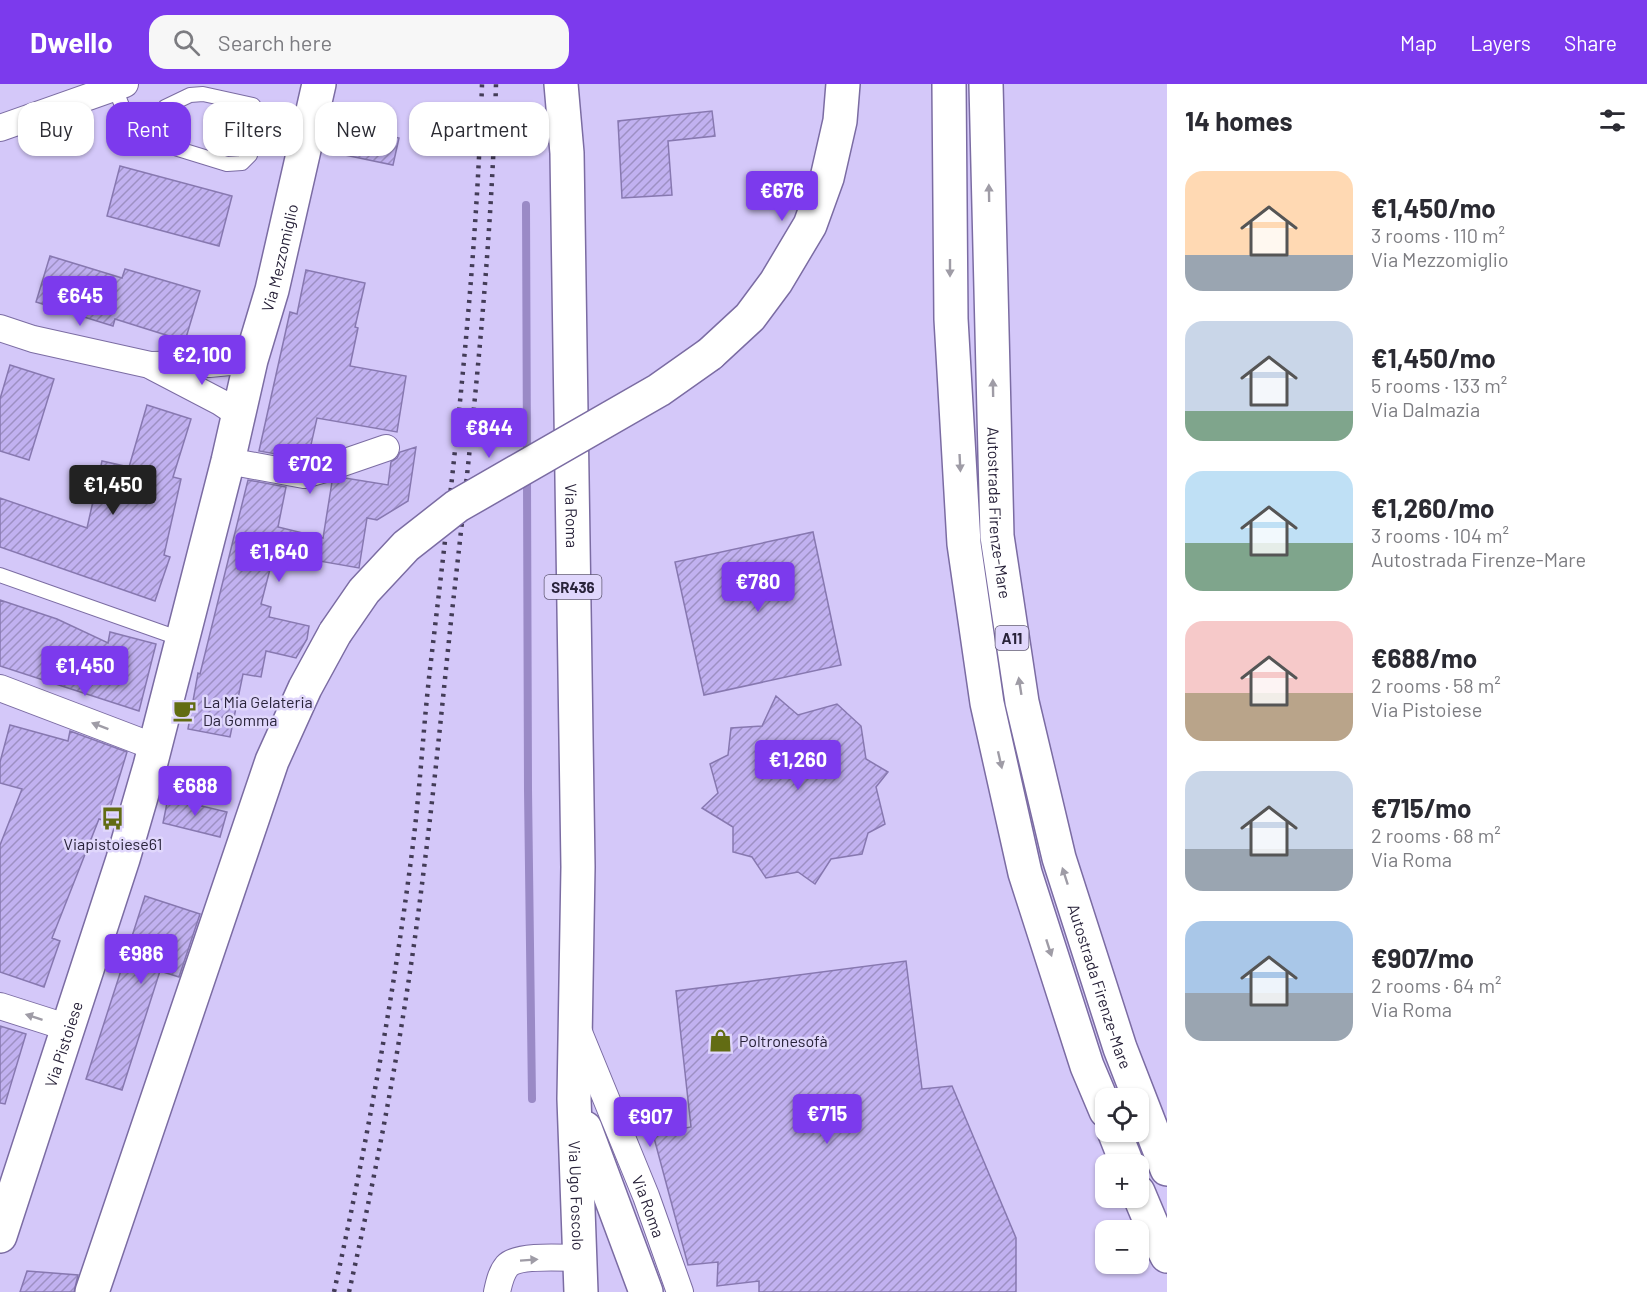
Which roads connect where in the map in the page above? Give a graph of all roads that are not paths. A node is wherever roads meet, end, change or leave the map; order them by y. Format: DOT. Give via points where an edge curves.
graph roads {
  1 [pos="561,84"];
  2 [pos="573,84"];
  3 [pos="843,84"];
  4 [pos="949,84"];
  5 [pos="986,84"];
  6 [pos="316,85"];
  7 [pos="120,86"];
  8 [pos="124,102"];
  9 [pos="0,128"];
  10 [pos="145,134"];
  11 [pos="567,153"];
  12 [pos="0,327"];
  13 [pos="251,360"];
  14 [pos="150,365"];
  15 [pos="238,414"];
  16 [pos="386,448"];
  17 [pos="228,461"];
  18 [pos="0,575"];
  19 [pos="181,639"];
  20 [pos="0,688"];
  21 [pos="155,747"];
  22 [pos="0,1006"];
  23 [pos="574,1022"];
  24 [pos="69,1028"];
  25 [pos="1096,1088"];
  26 [pos="574,1099"];
  27 [pos="1167,1169"];
  28 [pos="7,1192"];
  29 [pos="1145,1208"];
  30 [pos="0,1236"];
  31 [pos="1167,1256"];
  32 [pos="581,1258"];
  33 [pos="92,1292"];
  34 [pos="497,1292"];
  35 [pos="581,1292"];
  36 [pos="646,1292"];
  37 [pos="680,1292"];
  1 -- 11 [label="main road, Via Roma / SR436"];
  2 -- 11 [label="main road, Via Roma / SR436"];
  3 -- 33 [label="main road, bridge" via="840,121 827,178 810,225 750,317 710,354 659,390 457,506 406,546 364,591 335,633 272,761"];
  4 -- 25 [label="main road, A11, one-way" via="951,319 964,544 987,703 1025,873"];
  27 -- 5 [label="main road, Autostrada Firenze-Mare / A11, one-way" via="1120,1048 1059,858 1022,702 997,536"];
  6 -- 13 [label="main road, Via Mezzomiglio" via="272,290"];
  7 -- 8 [label="lane"];
  7 -- 9 [label="street"];
  10 -- 10 [label="lane" via="162,144 227,164 242,163 250,154 258,111 253,105 203,94 190,95 165,107"];
  11 -- 23 [label="main road, Via Roma / SR436" via="578,867"];
  12 -- 14 [label="street" via="33,339"];
  13 -- 14 [label="street"];
  13 -- 15 [label="main road, Via Mezzomiglio"];
  14 -- 15 [label="street"];
  15 -- 17 [label="main road, Via Mezzomiglio"];
  16 -- 17 [label="street" via="304,475"];
  17 -- 19 [label="main road, Via Mezzomiglio"];
  18 -- 19 [label="lane"];
  19 -- 21 [label="main road, Via Mezzomiglio"];
  21 -- 20 [label="street, one-way"];
  21 -- 24 [label="main road, Via Pistoiese"];
  24 -- 22 [label="street, one-way"];
  23 -- 26 [label="main road, Via Roma / SR436"];
  23 -- 37 [label="street, Via Roma" via="646,1196"];
  24 -- 28 [label="main road, Via Pistoiese"];
  26 -- 32 [label="main road, Via Ugo Foscolo"];
  26 -- 36 [label="main road"];
  28 -- 30 [label="main road, Via Pistoiese"];
  29 -- 31 [label="main road"];
  34 -- 32 [label="street, one-way" via="504,1271 512,1262"];
  32 -- 35 [label="main road, Via Ugo Foscolo"];
}
